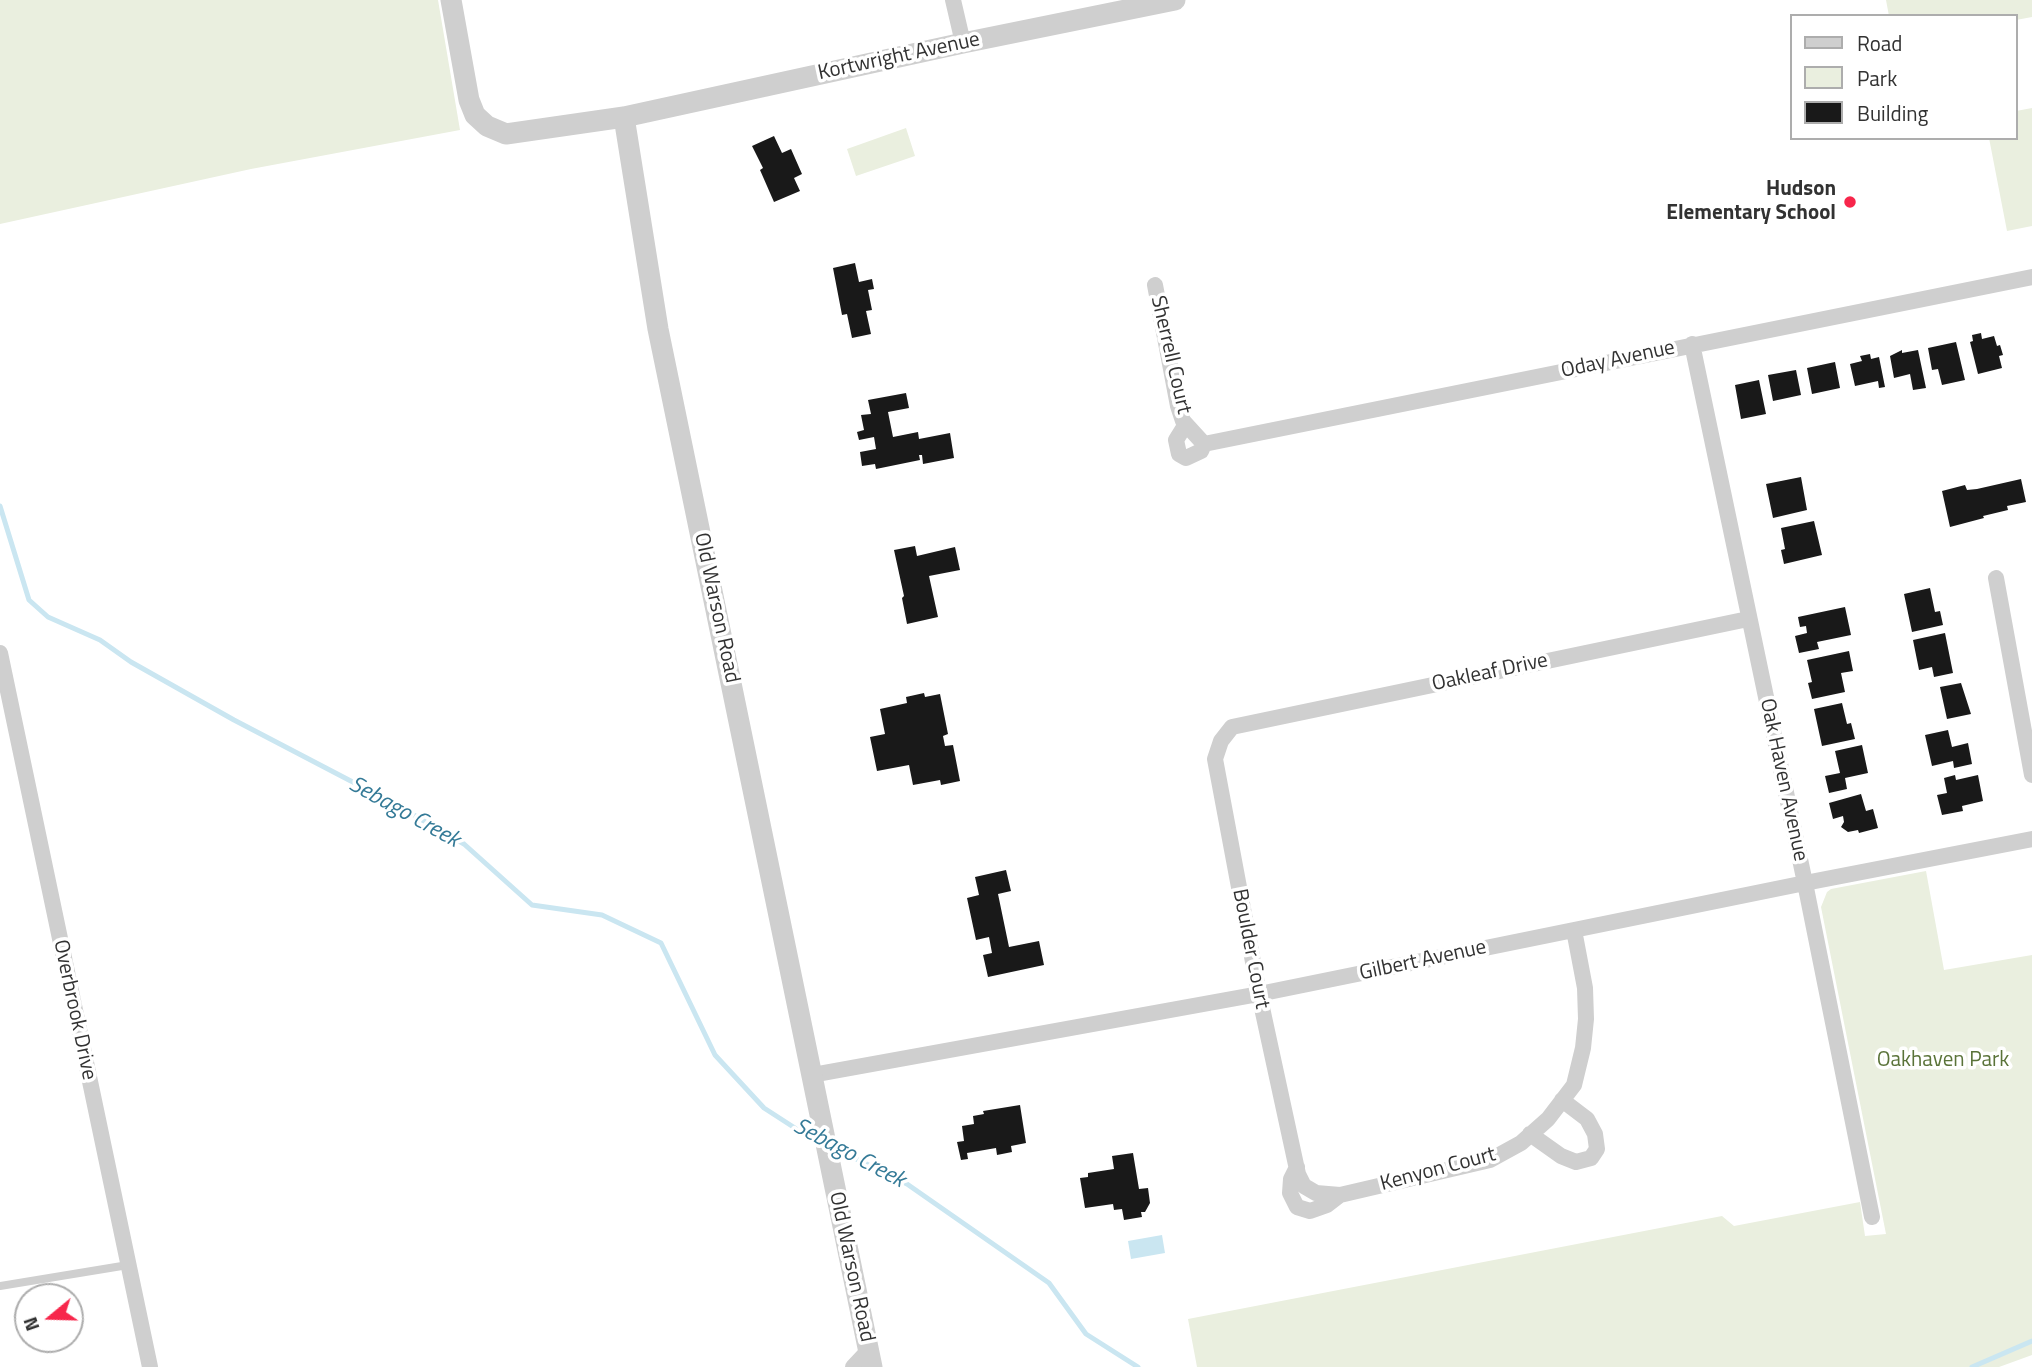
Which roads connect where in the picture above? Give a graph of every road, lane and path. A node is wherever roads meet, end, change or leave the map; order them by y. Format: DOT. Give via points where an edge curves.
graph roads {
  1 [pos="451,0"];
  2 [pos="953,0"];
  3 [pos="1175,0"];
  4 [pos="963,43"];
  5 [pos="624,117"];
  6 [pos="2032,277"];
  7 [pos="1155,285"];
  8 [pos="1692,344"];
  9 [pos="1186,424"];
  10 [pos="1204,444"];
  11 [pos="1996,578"];
  12 [pos="1748,619"];
  13 [pos="0,653"];
  14 [pos="1232,727"];
  15 [pos="2032,775"];
  16 [pos="2032,839"];
  17 [pos="1805,883"];
  18 [pos="1574,930"];
  19 [pos="1259,994"];
  20 [pos="812,1075"];
  21 [pos="1562,1100"];
  22 [pos="1531,1134"];
  23 [pos="1297,1170"];
  24 [pos="1872,1217"];
  25 [pos="128,1265"];
  26 [pos="0,1286"];
  27 [pos="870,1359"];
  28 [pos="150,1367"];
  29 [pos="853,1367"];
  1 -- 5 [label="street" via="469,100 475,115 487,126 506,134"];
  2 -- 4 [label="street"];
  3 -- 4 [label="street, Kortwright Avenue"];
  4 -- 5 [label="street, Kortwright Avenue"];
  5 -- 20 [label="street, Old Warson Road" via="658,329"];
  6 -- 8 [label="street, Oday Avenue"];
  7 -- 9 [label="street, Sherrell Court" via="1178,406"];
  8 -- 10 [label="street, Oday Avenue"];
  8 -- 12 [label="street, Oak Haven Avenue"];
  9 -- 10 [label="street, Sherrell Court"];
  9 -- 10 [label="street, Sherrell Court" via="1176,440 1179,454 1186,458 1201,451"];
  11 -- 15 [label="street"];
  12 -- 14 [label="street, Oakleaf Drive"];
  12 -- 17 [label="street, Oak Haven Avenue"];
  13 -- 25 [label="street, Overbrook Drive"];
  14 -- 19 [label="street, Boulder Court" via="1215,759"];
  16 -- 17 [label="street, Gilbert Avenue"];
  17 -- 18 [label="street, Gilbert Avenue"];
  17 -- 24 [label="street, Oak Haven Avenue"];
  18 -- 19 [label="street, Gilbert Avenue"];
  18 -- 21 [label="street, Kenyon Court" via="1586,1019 1574,1084"];
  19 -- 20 [label="street, Gilbert Avenue"];
  19 -- 23 [label="street, Boulder Court"];
  20 -- 27 [label="street, Old Warson Road"];
  21 -- 22 [label="street, Kenyon Court"];
  21 -- 22 [label="street" via="1587,1119 1595,1134 1597,1149 1591,1158 1576,1162"];
  22 -- 23 [label="street, Kenyon Court" via="1490,1160 1340,1195 1310,1211 1297,1207 1290,1193"];
  25 -- 26 [label="lane"];
  25 -- 28 [label="street, Overbrook Drive"];
  27 -- 29 [label="street"];
}
